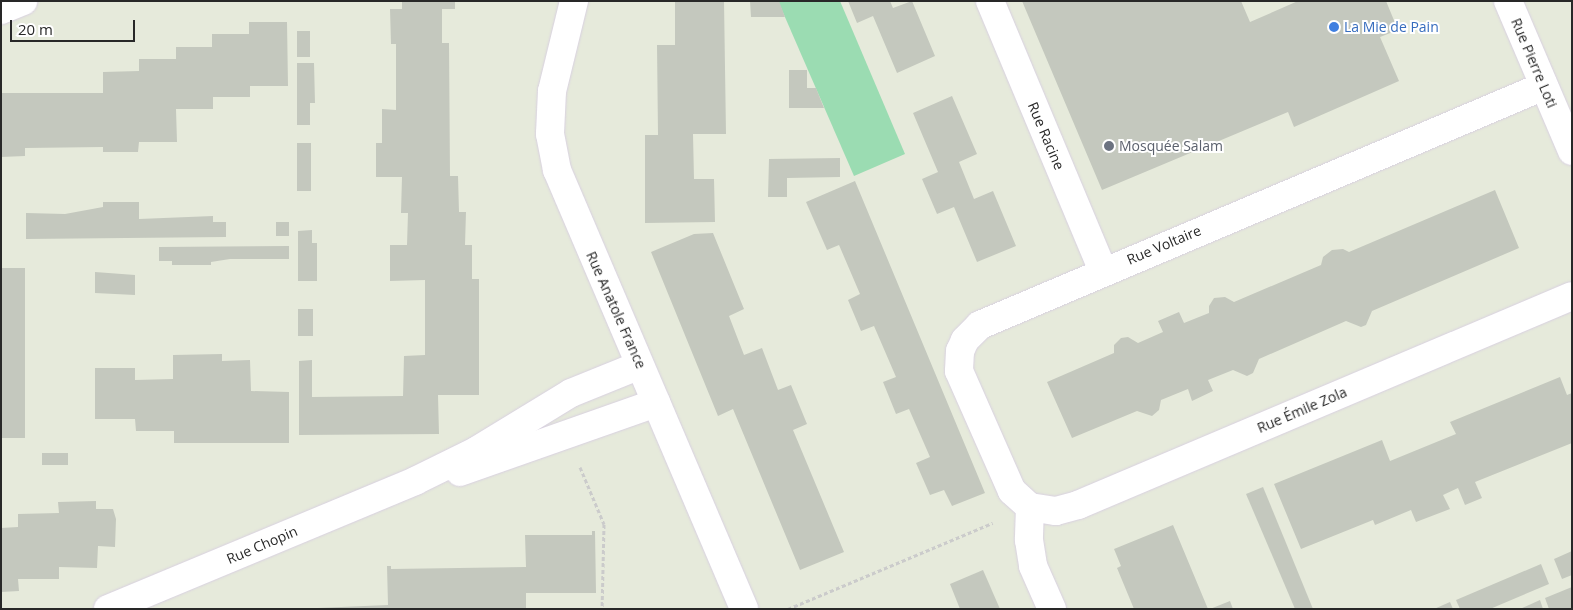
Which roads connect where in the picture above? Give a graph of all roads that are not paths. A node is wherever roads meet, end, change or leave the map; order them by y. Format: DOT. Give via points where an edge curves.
graph roads {
  1 [pos="22,1"];
  2 [pos="574,1"];
  3 [pos="990,1"];
  4 [pos="1508,1"];
  5 [pos="1,10"];
  6 [pos="1544,86"];
  7 [pos="1572,152"];
  8 [pos="1103,271"];
  9 [pos="1572,296"];
  10 [pos="640,365"];
  11 [pos="656,403"];
  12 [pos="415,482"];
  13 [pos="1030,507"];
  14 [pos="108,609"];
  15 [pos="744,609"];
  16 [pos="1052,609"];
  1 -- 5 [label="street"];
  2 -- 10 [label="street, Rue Anatole France" via="552,90 552,152 572,211"];
  3 -- 8 [label="street, Rue Racine"];
  4 -- 6 [label="street, Rue Pierre Loti"];
  6 -- 7 [label="street, Rue Pierre Loti"];
  6 -- 8 [label="street, Rue Voltaire"];
  8 -- 13 [label="street, Rue Voltaire" via="980,325 965,340 960,351 962,382 1004,480 1017,498"];
  9 -- 13 [label="street, Rue Émile Zola" via="1065,510"];
  10 -- 11 [label="street, Rue Anatole France"];
  10 -- 12 [label="street, Rue Chopin" via="571,393 476,451"];
  11 -- 12 [label="street, Rue Chopin" via="485,465"];
  11 -- 15 [label="street, Rue Anatole France"];
  12 -- 14 [label="street, Rue Chopin"];
  13 -- 16 [label="street" via="1029,540 1033,566"];
}
